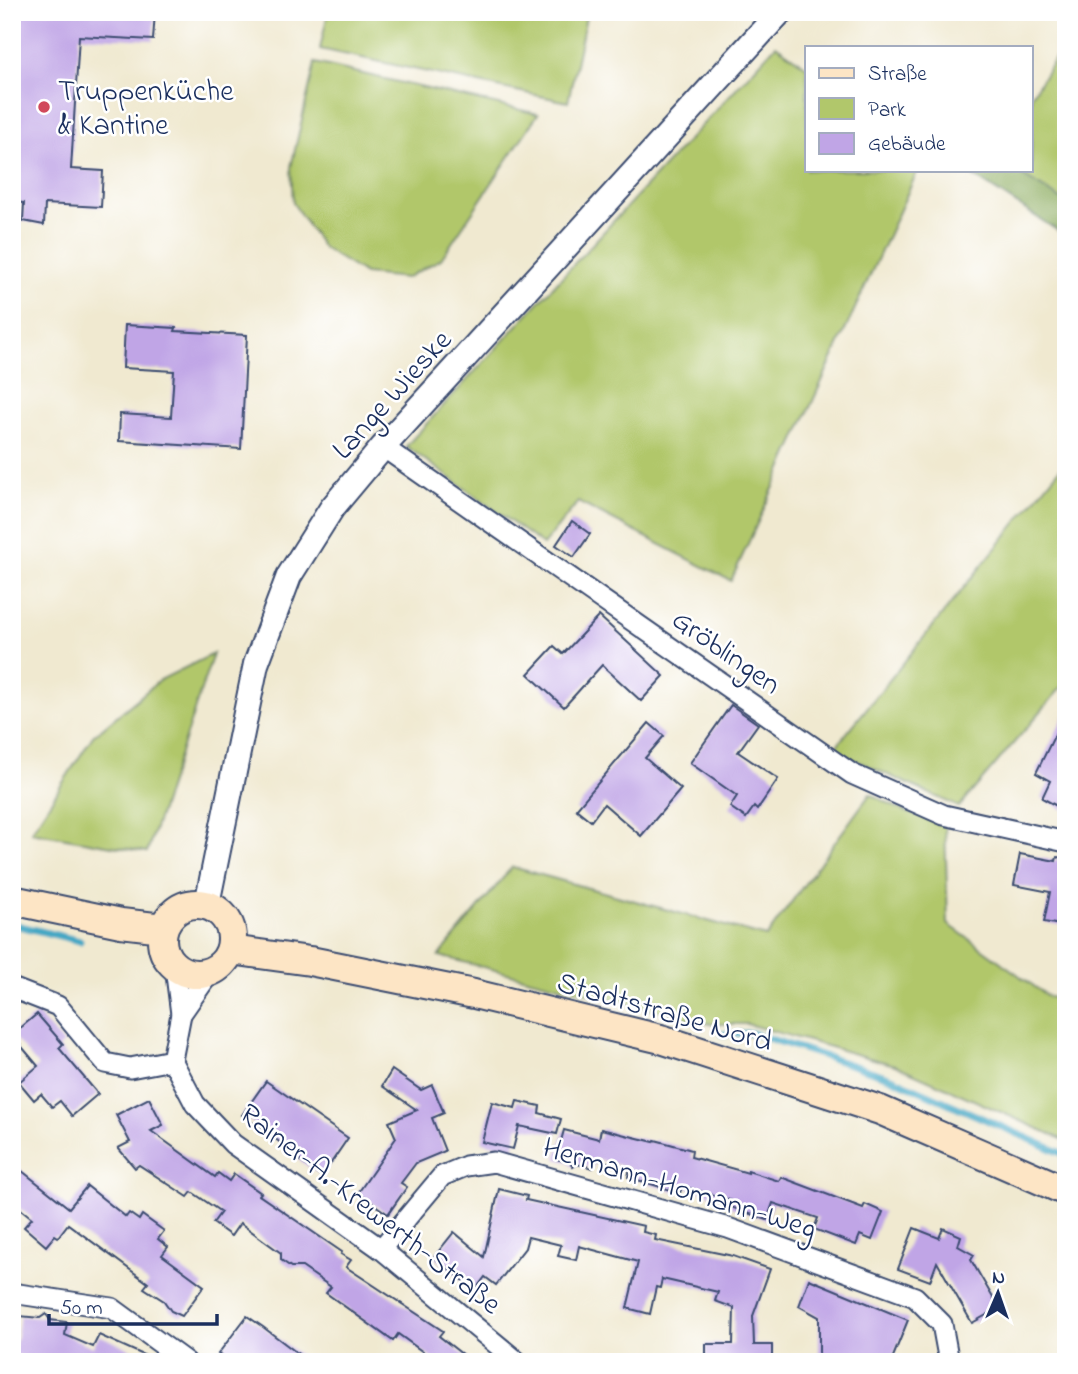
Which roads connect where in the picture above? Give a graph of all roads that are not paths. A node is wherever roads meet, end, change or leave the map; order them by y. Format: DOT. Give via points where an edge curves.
graph roads {
  1 [pos="780,12"];
  2 [pos="383,447"];
  3 [pos="1066,842"];
  4 [pos="12,900"];
  5 [pos="206,904"];
  6 [pos="163,928"];
  7 [pos="230,950"];
  8 [pos="175,967"];
  9 [pos="211,971"];
  10 [pos="12,988"];
  11 [pos="181,1014"];
  12 [pos="172,1060"];
  13 [pos="1066,1191"];
  14 [pos="381,1249"];
  15 [pos="12,1293"];
  16 [pos="186,1362"];
  17 [pos="518,1362"];
  18 [pos="949,1362"];
  1 -- 2 [label="street, Lange Wieske"];
  2 -- 3 [label="street, Gröblingen" via="852,774 944,815"];
  2 -- 5 [label="street, Lange Wieske" via="332,508 289,576 256,664"];
  4 -- 6 [label="main road"];
  5 -- 6 [label="main road" via="189,904 173,912"];
  5 -- 7 [label="main road" via="229,922"];
  6 -- 8 [label="main road" via="166,956"];
  7 -- 9 [label="main road" via="223,963"];
  7 -- 13 [label="main road, Stadtstraße Nord" via="474,994 661,1039 880,1110"];
  8 -- 9 [label="main road" via="193,974"];
  8 -- 11 [label="street"];
  9 -- 11 [label="street"];
  10 -- 12 [label="street" via="58,1006 105,1063 130,1068"];
  11 -- 12 [label="street"];
  12 -- 14 [label="street, Rainer-A.-Krewerth-Straße" via="195,1104 233,1144"];
  14 -- 17 [label="street, Rainer-A.-Krewerth-Straße"];
  14 -- 18 [label="street, Hermann-Homann-Weg" via="442,1176 494,1162 728,1228 915,1297 942,1324"];
  15 -- 16 [label="street" via="112,1308"];
}
